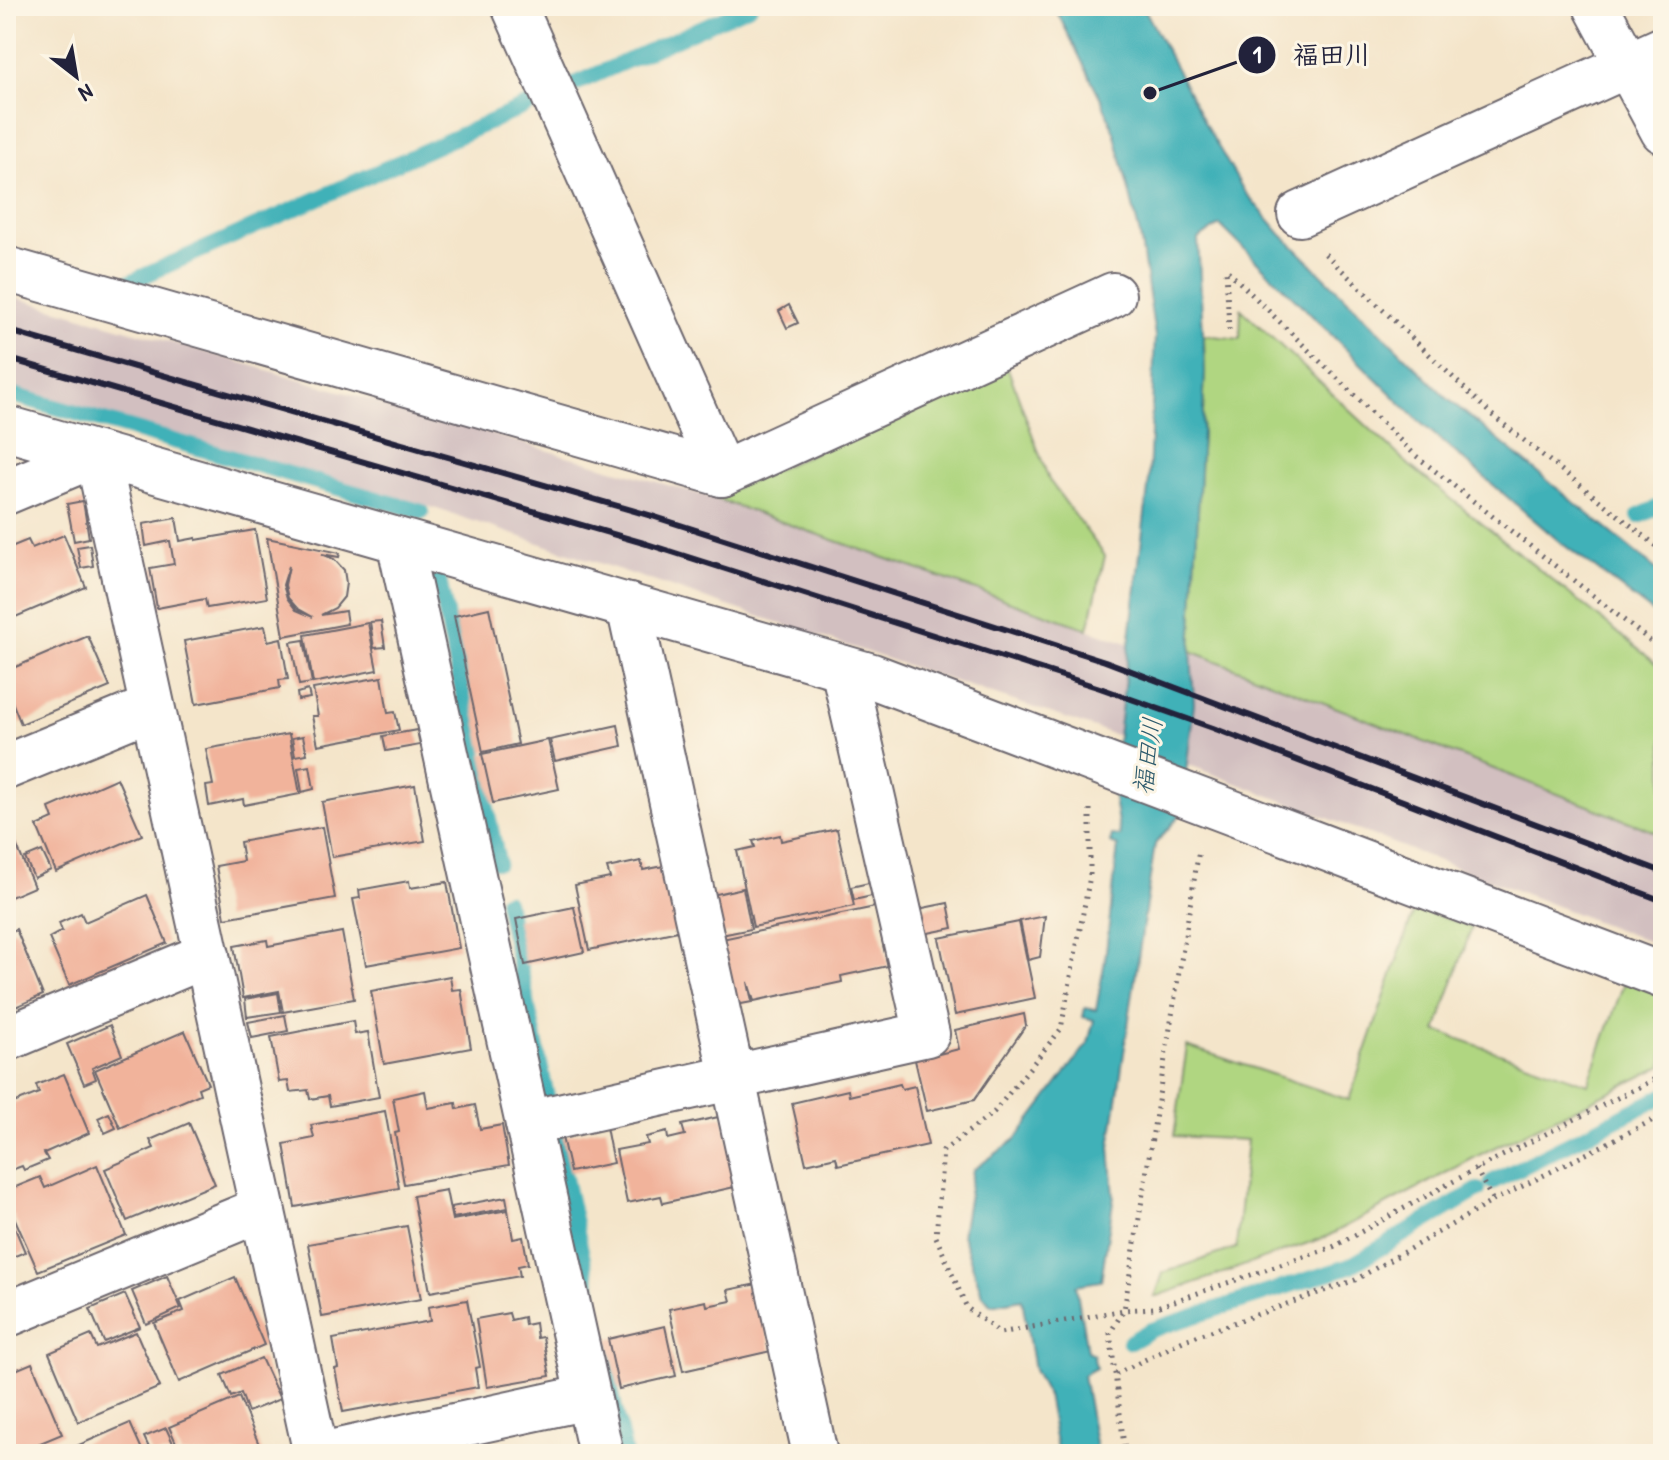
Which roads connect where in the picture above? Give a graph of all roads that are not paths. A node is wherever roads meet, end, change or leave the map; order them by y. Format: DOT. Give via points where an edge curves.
graph roads {
  1 [pos="514,6"];
  2 [pos="1596,6"];
  3 [pos="1645,57"];
  4 [pos="1663,131"];
  5 [pos="1300,214"];
  6 [pos="6,269"];
  7 [pos="1113,295"];
  8 [pos="6,428"];
  9 [pos="97,454"];
  10 [pos="722,474"];
  11 [pos="6,492"];
  12 [pos="399,541"];
  13 [pos="629,606"];
  14 [pos="843,668"];
  15 [pos="152,707"];
  16 [pos="6,767"];
  17 [pos="207,955"];
  18 [pos="1663,976"];
  19 [pos="6,1039"];
  20 [pos="733,1078"];
  21 [pos="528,1123"];
  22 [pos="262,1209"];
  23 [pos="6,1315"];
  24 [pos="588,1397"];
  25 [pos="316,1454"];
  26 [pos="325,1454"];
  27 [pos="601,1454"];
  28 [pos="815,1454"];
  1 -- 10 [label="street"];
  2 -- 3 [label="street"];
  3 -- 4 [label="street"];
  3 -- 5 [label="street"];
  6 -- 10 [label="street"];
  7 -- 10 [label="street"];
  8 -- 9 [label="street"];
  9 -- 11 [label="street"];
  9 -- 12 [label="street"];
  9 -- 15 [label="street"];
  12 -- 13 [label="street"];
  12 -- 21 [label="street"];
  13 -- 14 [label="street"];
  13 -- 20 [label="street"];
  14 -- 18 [label="street"];
  14 -- 20 [label="street" via="927,1034"];
  15 -- 16 [label="street"];
  15 -- 17 [label="street"];
  17 -- 19 [label="street"];
  17 -- 22 [label="street"];
  20 -- 21 [label="street"];
  20 -- 28 [label="street"];
  21 -- 24 [label="street"];
  22 -- 23 [label="street"];
  22 -- 25 [label="street"];
  24 -- 26 [label="street"];
  24 -- 27 [label="street"];
}
